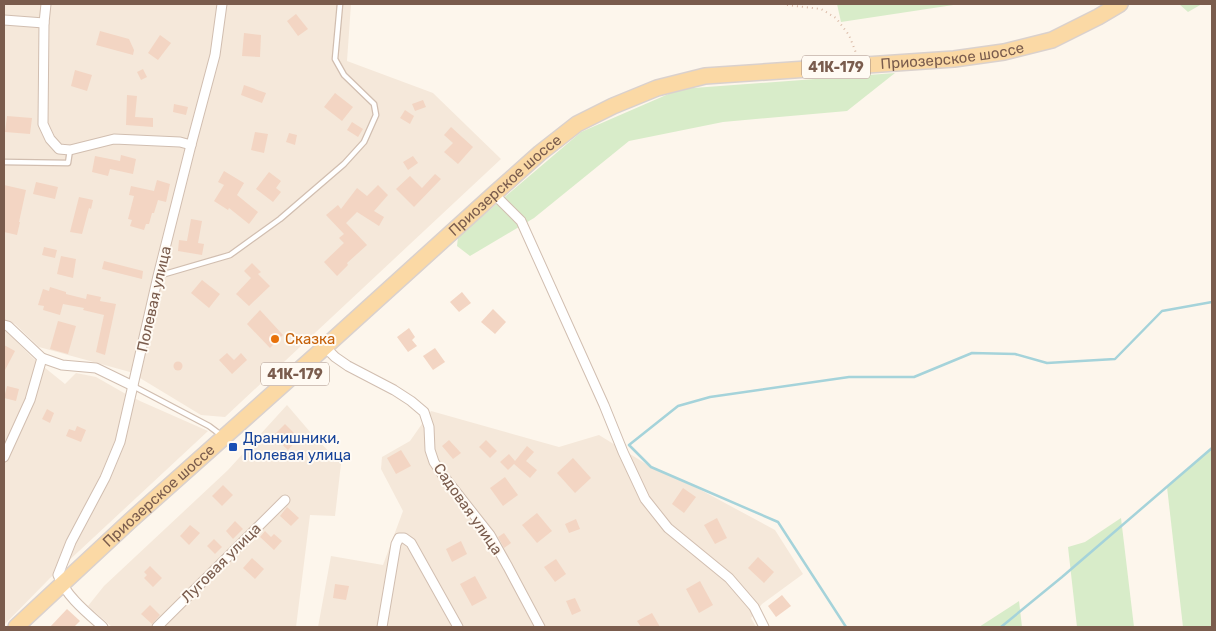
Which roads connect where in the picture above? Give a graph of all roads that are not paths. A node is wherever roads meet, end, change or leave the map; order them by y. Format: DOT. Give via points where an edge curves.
graph roads {
  1 [pos="46,4"];
  2 [pos="222,4"];
  3 [pos="340,4"];
  4 [pos="1105,4"];
  5 [pos="1120,4"];
  6 [pos="1098,17"];
  7 [pos="4,20"];
  8 [pos="44,23"];
  9 [pos="191,145"];
  10 [pos="70,150"];
  11 [pos="4,162"];
  12 [pos="494,194"];
  13 [pos="158,276"];
  14 [pos="4,325"];
  15 [pos="325,347"];
  16 [pos="42,358"];
  17 [pos="133,386"];
  18 [pos="223,438"];
  19 [pos="4,457"];
  20 [pos="286,500"];
  21 [pos="62,584"];
  22 [pos="16,627"];
  23 [pos="103,627"];
  24 [pos="156,627"];
  25 [pos="382,627"];
  26 [pos="458,627"];
  27 [pos="540,627"];
  28 [pos="764,627"];
  1 -- 8 [label="street"];
  2 -- 9 [label="street, Полевая улица" via="215,55"];
  3 -- 13 [label="lane" via="335,58 344,74 374,104 376,115 364,142 344,164 280,219 230,255"];
  4 -- 6 [label="street"];
  5 -- 6 [label="main road, Приозерское шоссе / 41К-179"];
  6 -- 12 [label="main road, Приозерское шоссе / 41К-179" via="1052,40 1004,52 954,59 706,76 657,88 577,124"];
  7 -- 8 [label="street"];
  8 -- 10 [label="street" via="43,124 50,140 59,148"];
  9 -- 10 [label="street" via="114,140"];
  9 -- 13 [label="street, Полевая улица"];
  10 -- 11 [label="lane" via="68,163"];
  12 -- 15 [label="main road, Приозерское шоссе / 41К-179"];
  12 -- 28 [label="street" via="521,221 645,499 668,528 729,578 754,607"];
  13 -- 17 [label="street, Полевая улица"];
  14 -- 16 [label="street"];
  15 -- 18 [label="main road, Приозерское шоссе / 41К-179"];
  15 -- 27 [label="street, Садовая улица" via="348,366 394,390 424,412 434,462 490,535"];
  16 -- 17 [label="street" via="62,365 96,368"];
  16 -- 19 [label="street" via="30,400"];
  17 -- 18 [label="lane" via="209,426"];
  17 -- 21 [label="street, Полевая улица" via="120,442 58,575"];
  18 -- 21 [label="main road, Приозерское шоссе / 41К-179"];
  20 -- 24 [label="street, Луговая улица"];
  21 -- 22 [label="main road, Приозерское шоссе / 41К-179"];
  21 -- 23 [label="street" via="83,610"];
  25 -- 26 [label="street" via="399,538 411,542"];
}
